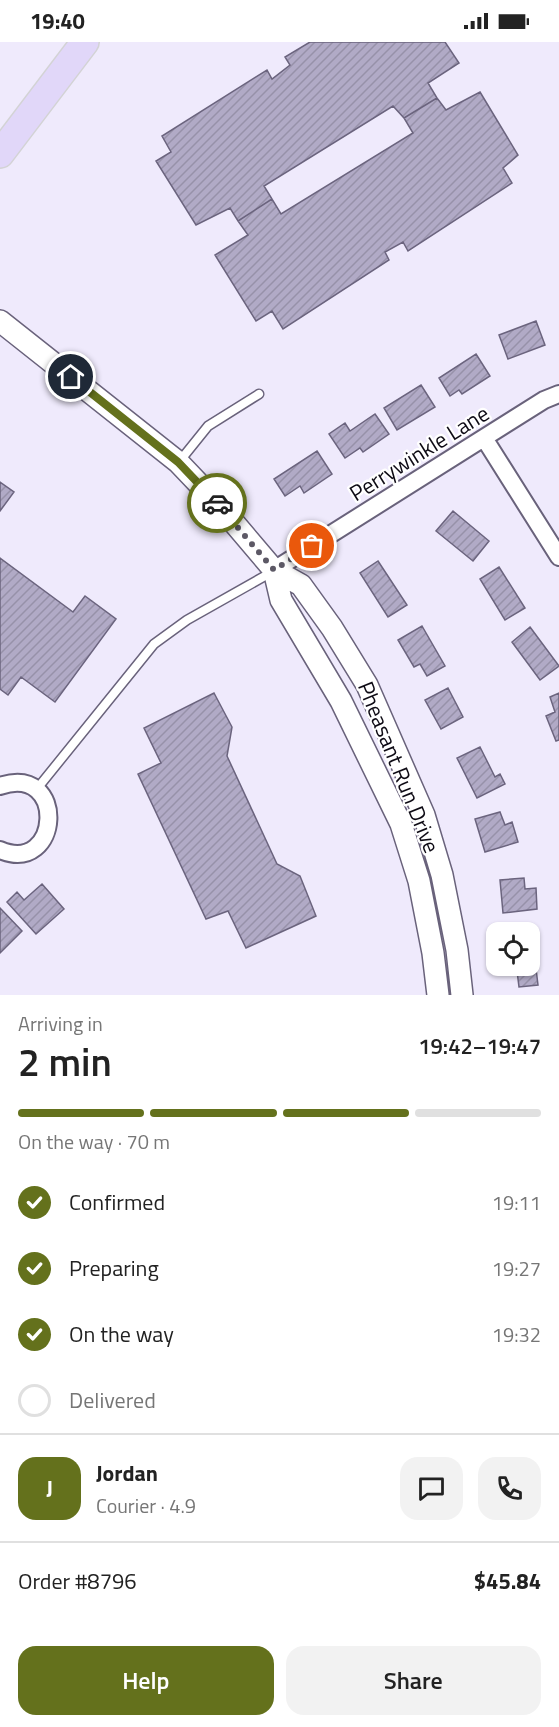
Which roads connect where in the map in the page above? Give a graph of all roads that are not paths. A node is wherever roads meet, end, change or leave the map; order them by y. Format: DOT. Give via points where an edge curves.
graph roads {
  1 [pos="85,42"];
  2 [pos="0,154"];
  3 [pos="0,321"];
  4 [pos="259,394"];
  5 [pos="559,394"];
  6 [pos="484,438"];
  7 [pos="178,462"];
  8 [pos="559,557"];
  9 [pos="274,570"];
  10 [pos="0,786"];
  11 [pos="36,789"];
  12 [pos="0,850"];
  13 [pos="438,995"];
  14 [pos="462,995"];
  1 -- 2 [label="main road"];
  3 -- 7 [label="street, Pheasant Run Drive"];
  4 -- 7 [label="lane" via="208,426"];
  5 -- 6 [label="street, Perrywinkle Lane"];
  6 -- 8 [label="street"];
  6 -- 9 [label="street, Perrywinkle Lane"];
  7 -- 9 [label="street, Pheasant Run Drive"];
  9 -- 11 [label="lane" via="187,620 154,644"];
  9 -- 13 [label="street, Pheasant Run Drive" via="281,600 341,701 401,824 419,881"];
  9 -- 14 [label="street, Pheasant Run Drive" via="301,585 372,696 424,815 457,950"];
  10 -- 11 [label="street" via="22,783"];
  11 -- 12 [label="street" via="50,814 47,833 25,852"];
}
